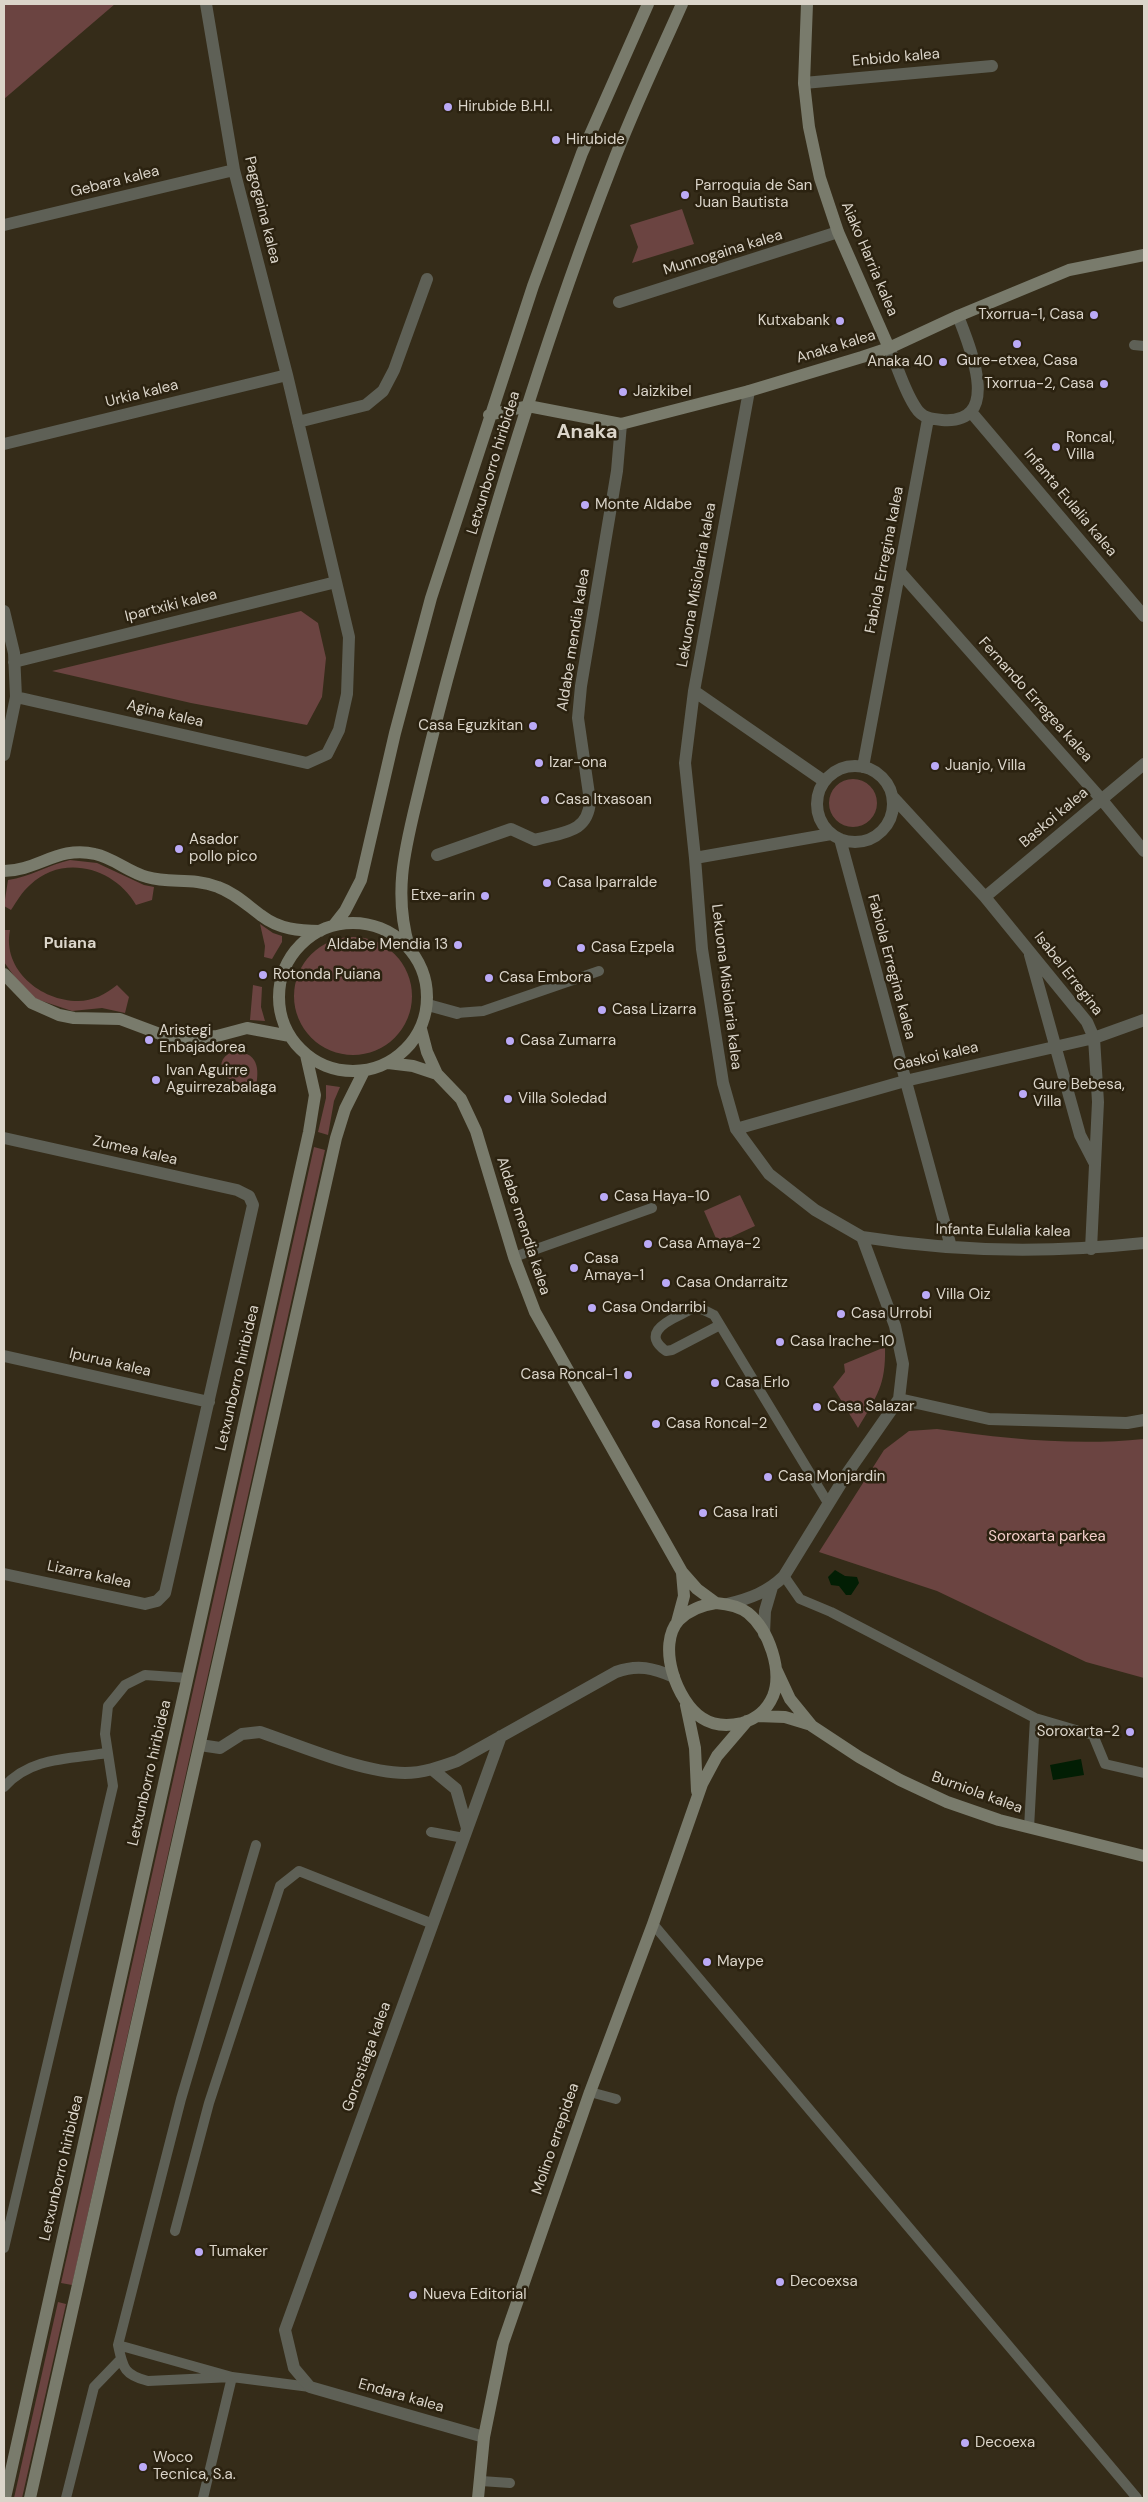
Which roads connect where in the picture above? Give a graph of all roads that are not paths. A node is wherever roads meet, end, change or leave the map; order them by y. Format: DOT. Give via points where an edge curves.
graph roads {
  1 [pos="206,4"];
  2 [pos="648,4"];
  3 [pos="682,4"];
  4 [pos="807,4"];
  5 [pos="992,66"];
  6 [pos="804,83"];
  7 [pos="234,170"];
  8 [pos="4,226"];
  9 [pos="838,232"];
  10 [pos="1144,254"];
  11 [pos="427,279"];
  12 [pos="618,302"];
  13 [pos="958,316"];
  14 [pos="890,348"];
  15 [pos="287,375"];
  16 [pos="749,391"];
  17 [pos="528,406"];
  18 [pos="970,412"];
  19 [pos="489,415"];
  20 [pos="928,419"];
  21 [pos="298,422"];
  22 [pos="621,424"];
  23 [pos="4,444"];
  24 [pos="900,572"];
  25 [pos="336,582"];
  26 [pos="4,611"];
  27 [pos="1144,616"];
  28 [pos="14,662"];
  29 [pos="694,691"];
  30 [pos="16,697"];
  31 [pos="4,755"];
  32 [pos="307,763"];
  33 [pos="1144,764"];
  34 [pos="863,766"];
  35 [pos="824,781"];
  36 [pos="893,797"];
  37 [pos="1102,800"];
  38 [pos="836,837"];
  39 [pos="1144,851"];
  40 [pos="437,854"];
  41 [pos="696,858"];
  42 [pos="4,871"];
  43 [pos="985,897"];
  44 [pos="334,925"];
  45 [pos="320,931"];
  46 [pos="409,947"];
  47 [pos="1029,951"];
  48 [pos="599,971"];
  49 [pos="4,974"];
  50 [pos="428,1006"];
  51 [pos="457,1013"];
  52 [pos="1144,1020"];
  53 [pos="421,1029"];
  54 [pos="290,1036"];
  55 [pos="1094,1038"];
  56 [pos="1054,1046"];
  57 [pos="306,1055"];
  58 [pos="388,1063"];
  59 [pos="364,1070"];
  60 [pos="437,1074"];
  61 [pos="905,1081"];
  62 [pos="736,1129"];
  63 [pos="4,1138"];
  64 [pos="1094,1162"];
  65 [pos="253,1205"];
  66 [pos="652,1208"];
  67 [pos="862,1238"];
  68 [pos="1144,1243"];
  69 [pos="951,1247"];
  70 [pos="1091,1249"];
  71 [pos="514,1257"];
  72 [pos="720,1325"];
  73 [pos="4,1356"];
  74 [pos="899,1399"];
  75 [pos="209,1402"];
  76 [pos="1144,1420"];
  77 [pos="828,1503"];
  78 [pos="682,1572"];
  79 [pos="4,1574"];
  80 [pos="784,1576"];
  81 [pos="772,1587"];
  82 [pos="165,1593"];
  83 [pos="721,1603"];
  84 [pos="678,1622"];
  85 [pos="764,1634"];
  86 [pos="776,1669"];
  87 [pos="674,1677"];
  88 [pos="188,1678"];
  89 [pos="685,1701"];
  90 [pos="1035,1718"];
  91 [pos="752,1719"];
  92 [pos="812,1726"];
  93 [pos="501,1736"];
  94 [pos="200,1745"];
  95 [pos="107,1753"];
  96 [pos="433,1770"];
  97 [pos="1144,1774"];
  98 [pos="4,1787"];
  99 [pos="697,1798"];
  100 [pos="1029,1828"];
  101 [pos="431,1832"];
  102 [pos="466,1833"];
  103 [pos="256,1845"];
  104 [pos="1144,1856"];
  105 [pos="433,1924"];
  106 [pos="653,1924"];
  107 [pos="590,2092"];
  108 [pos="616,2099"];
  109 [pos="175,2231"];
  110 [pos="4,2248"];
  111 [pos="118,2345"];
  112 [pos="121,2359"];
  113 [pos="232,2377"];
  114 [pos="310,2387"];
  115 [pos="484,2437"];
  116 [pos="481,2480"];
  117 [pos="510,2483"];
  118 [pos="5,2498"];
  119 [pos="30,2498"];
  120 [pos="66,2498"];
  121 [pos="203,2498"];
  122 [pos="478,2498"];
  123 [pos="1137,2498"];
  1 -- 7 [label="street, Pagogaina kalea"];
  2 -- 19 [label="main road, Letxunborro hiribidea" via="582,153"];
  3 -- 17 [label="main road, Letxunborro hiribidea" via="611,166"];
  4 -- 6 [label="main road, Aiako Harria kalea"];
  5 -- 6 [label="street, Enbido kalea"];
  6 -- 9 [label="main road, Aiako Harria kalea" via="820,178"];
  7 -- 8 [label="street, Gebara kalea"];
  7 -- 15 [label="street, Pagogaina kalea"];
  9 -- 12 [label="street, Munnogaina kalea"];
  9 -- 14 [label="main road, Aiako Harria kalea"];
  10 -- 13 [label="main road, Anaka kalea" via="1069,270"];
  11 -- 21 [label="street" via="394,370 383,391 366,405"];
  13 -- 14 [label="main road, Anaka kalea"];
  13 -- 18 [label="street" via="979,378 977,400"];
  14 -- 16 [label="main road, Anaka kalea"];
  14 -- 20 [label="street" via="916,409"];
  15 -- 21 [label="street, Pagogaina kalea"];
  15 -- 23 [label="street, Urkia kalea"];
  16 -- 22 [label="main road, Anaka kalea"];
  16 -- 29 [label="street, Lekuona Misiolaria kalea"];
  17 -- 19 [label="main road"];
  17 -- 22 [label="main road, Anaka kalea"];
  17 -- 46 [label="main road, Letxunborro hiribidea" via="465,613 405,851 400,898"];
  18 -- 20 [label="street" via="954,421"];
  18 -- 27 [label="street, Infanta Eulalia kalea"];
  19 -- 44 [label="main road, Letxunborro hiribidea" via="431,598 361,880"];
  20 -- 24 [label="street, Fabiola Erregina kalea"];
  21 -- 25 [label="street, Pagogaina kalea"];
  22 -- 40 [label="street, Aldabe mendia kalea" via="617,471 578,718 590,813 581,826 535,840 511,829"];
  24 -- 34 [label="street, Fabiola Erregina kalea"];
  24 -- 37 [label="street, Fernando Erregea kalea"];
  25 -- 28 [label="street, Ipartxiki kalea"];
  25 -- 32 [label="street, Pagogaina kalea" via="349,638 347,694 339,730 327,754"];
  26 -- 28 [label="street"];
  28 -- 30 [label="street"];
  29 -- 35 [label="street"];
  29 -- 41 [label="street, Lekuona Misiolaria kalea" via="685,763"];
  30 -- 31 [label="street"];
  30 -- 32 [label="street, Agina kalea"];
  33 -- 37 [label="street, Baskoi kalea"];
  34 -- 35 [label="street" via="843,767"];
  34 -- 36 [label="street" via="887,782"];
  35 -- 38 [label="street" via="817,798 817,808 822,823"];
  36 -- 38 [label="street" via="893,814 872,839 857,842"];
  36 -- 43 [label="street, Isabel Erregina"];
  37 -- 39 [label="street, Fernando Erregea kalea"];
  37 -- 43 [label="street, Baskoi kalea"];
  38 -- 41 [label="street"];
  38 -- 61 [label="street, Fabiola Erregina kalea"];
  41 -- 62 [label="street, Lekuona Misiolaria kalea" via="702,949 723,1083"];
  42 -- 45 [label="main road" via="20,870 64,853 94,853 148,878 201,881 220,887 275,924"];
  43 -- 47 [label="street, Isabel Erregina"];
  44 -- 45 [label="main road"];
  44 -- 46 [label="main road" via="372,924 387,930"];
  45 -- 54 [label="main road" via="296,949 284,969 278,992 281,1015"];
  46 -- 50 [label="main road" via="424,974"];
  47 -- 55 [label="street, Isabel Erregina" via="1087,1022"];
  47 -- 56 [label="street"];
  48 -- 51 [label="lane" via="483,1011"];
  49 -- 54 [label="main road" via="32,1003 59,1015 120,1019 168,1037 185,1039 248,1028"];
  50 -- 51 [label="street"];
  50 -- 53 [label="main road"];
  52 -- 55 [label="street, Gaskoi kalea"];
  53 -- 58 [label="main road" via="407,1049"];
  53 -- 60 [label="main road, Aldabe mendia kalea"];
  54 -- 57 [label="main road"];
  55 -- 56 [label="street, Gaskoi kalea"];
  55 -- 64 [label="street, Isabel Erregina" via="1098,1102"];
  56 -- 61 [label="street, Gaskoi kalea"];
  56 -- 64 [label="street" via="1080,1135"];
  57 -- 59 [label="main road" via="334,1068"];
  57 -- 88 [label="main road, Letxunborro hiribidea" via="313,1082 314,1109"];
  58 -- 59 [label="main road"];
  58 -- 60 [label="main road, Aldabe mendia kalea" via="413,1066"];
  59 -- 94 [label="main road" via="345,1109 336,1138"];
  60 -- 71 [label="main road, Aldabe mendia kalea" via="461,1099 469,1114"];
  61 -- 62 [label="street, Gaskoi kalea"];
  61 -- 69 [label="street, Fabiola Erregina kalea"];
  62 -- 67 [label="street, Lekuona Misiolaria kalea" via="769,1174 815,1210"];
  63 -- 65 [label="street, Zumea kalea" via="237,1190 249,1196"];
  64 -- 70 [label="street, Isabel Erregina"];
  65 -- 75 [label="street, Letxunborro hiribidea"];
  66 -- 71 [label="lane"];
  67 -- 69 [label="street, Infanta Eulalia kalea"];
  67 -- 74 [label="street" via="895,1326 903,1364"];
  68 -- 70 [label="street, Infanta Eulalia kalea"];
  69 -- 70 [label="street, Infanta Eulalia kalea"];
  71 -- 78 [label="main road, Aldabe mendia kalea" via="535,1312"];
  72 -- 72 [label="lane" via="672,1350 660,1347 655,1337 657,1330 666,1322 694,1308 714,1315"];
  72 -- 77 [label="lane"];
  73 -- 75 [label="street, Ipurua kalea"];
  74 -- 76 [label="street" via="990,1419 1127,1423"];
  74 -- 77 [label="street"];
  75 -- 82 [label="street, Letxunborro hiribidea"];
  77 -- 80 [label="street"];
  78 -- 83 [label="main road, Aldabe mendia kalea" via="697,1589"];
  78 -- 84 [label="main road, Aldabe mendia kalea" via="684,1596"];
  79 -- 82 [label="street, Lizarra kalea" via="145,1604 157,1601"];
  80 -- 81 [label="street"];
  80 -- 90 [label="lane" via="800,1598"];
  81 -- 83 [label="street" via="746,1599"];
  81 -- 85 [label="street"];
  83 -- 84 [label="main road" via="698,1607"];
  83 -- 85 [label="main road" via="748,1613"];
  84 -- 87 [label="main road" via="671,1635 669,1650"];
  85 -- 86 [label="main road"];
  86 -- 91 [label="main road" via="774,1694 768,1706"];
  86 -- 92 [label="main road, Burniola kalea" via="790,1700"];
  87 -- 89 [label="main road"];
  87 -- 93 [label="street" via="648,1668 625,1668"];
  88 -- 95 [label="lane" via="145,1675 125,1685 108,1706"];
  88 -- 118 [label="main road, Letxunborro hiribidea"];
  89 -- 91 [label="main road" via="701,1718 714,1724 731,1725"];
  89 -- 99 [label="main road, Molino errepidea" via="696,1748"];
  90 -- 97 [label="lane" via="1093,1735 1105,1764"];
  90 -- 100 [label="lane"];
  91 -- 92 [label="main road, Burniola kalea" via="785,1717"];
  91 -- 99 [label="main road, Molino errepidea" via="717,1756"];
  92 -- 100 [label="main road, Burniola kalea" via="900,1780 947,1802"];
  93 -- 96 [label="street" via="457,1761"];
  93 -- 102 [label="street, Gorostiaga kalea"];
  94 -- 96 [label="street" via="220,1748 242,1734 260,1732 379,1772"];
  94 -- 119 [label="main road"];
  95 -- 98 [label="lane" via="44,1762 14,1775"];
  95 -- 110 [label="lane" via="113,1786"];
  96 -- 102 [label="street" via="456,1789"];
  99 -- 106 [label="main road, Molino errepidea"];
  100 -- 104 [label="main road, Burniola kalea"];
  101 -- 102 [label="lane"];
  102 -- 105 [label="street, Gorostiaga kalea"];
  103 -- 111 [label="lane" via="181,2099"];
  105 -- 109 [label="lane" via="299,1871 280,1886 209,2103"];
  105 -- 114 [label="street, Gorostiaga kalea" via="285,2330 294,2368"];
  106 -- 107 [label="main road, Molino errepidea"];
  106 -- 123 [label="lane"];
  107 -- 108 [label="lane"];
  107 -- 115 [label="main road, Molino errepidea" via="503,2343"];
  111 -- 112 [label="lane"];
  111 -- 113 [label="lane"];
  112 -- 113 [label="lane" via="123,2368 135,2378 148,2381"];
  112 -- 120 [label="lane" via="94,2387"];
  113 -- 114 [label="lane"];
  113 -- 121 [label="lane"];
  114 -- 115 [label="street, Endara kalea"];
  115 -- 116 [label="main road, Molino errepidea"];
  116 -- 117 [label="lane"];
  116 -- 122 [label="main road, Molino errepidea"];
}
